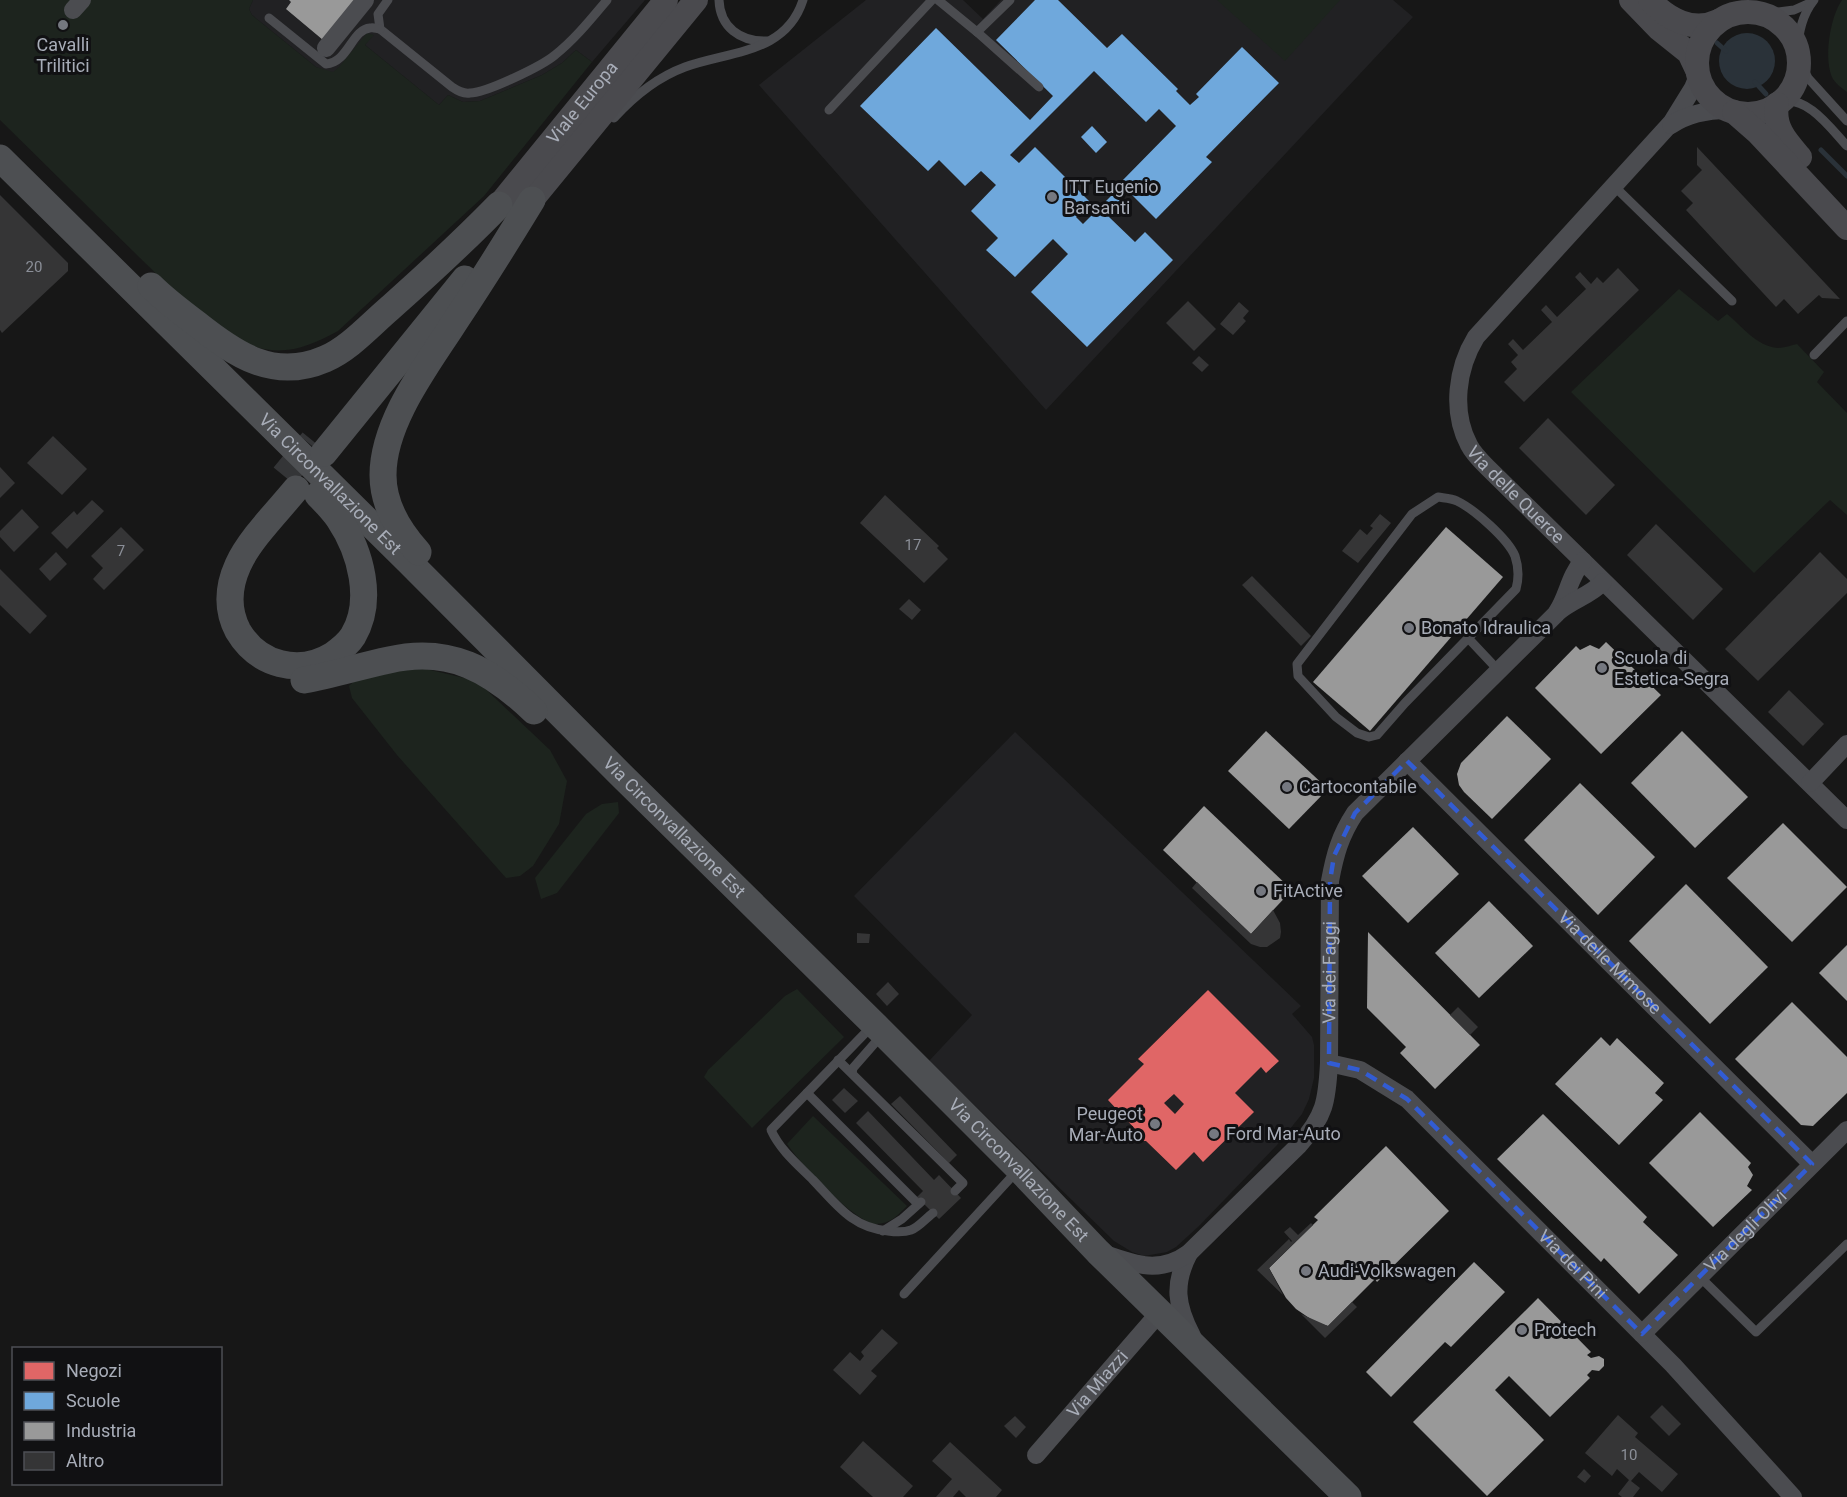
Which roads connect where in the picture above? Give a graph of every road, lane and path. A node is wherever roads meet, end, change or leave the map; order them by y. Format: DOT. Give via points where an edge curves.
graph roads {
  1 [pos="365,0"];
  2 [pos="388,0"];
  3 [pos="607,0"];
  4 [pos="654,0"];
  5 [pos="666,0"];
  6 [pos="696,0"];
  7 [pos="719,0"];
  8 [pos="803,0"];
  9 [pos="932,0"];
  10 [pos="938,0"];
  11 [pos="1010,0"];
  12 [pos="1631,0"];
  13 [pos="1650,0"];
  14 [pos="1813,1"];
  15 [pos="1762,14"];
  16 [pos="269,18"];
  17 [pos="1719,21"];
  18 [pos="380,29"];
  19 [pos="977,32"];
  20 [pos="769,41"];
  21 [pos="326,48"];
  22 [pos="611,51"];
  23 [pos="1798,54"];
  24 [pos="596,70"];
  25 [pos="1698,73"];
  26 [pos="1039,87"];
  27 [pos="1780,102"];
  28 [pos="829,110"];
  29 [pos="1731,111"];
  30 [pos="1847,121"];
  31 [pos="563,128"];
  32 [pos="1667,128"];
  33 [pos="605,129"];
  34 [pos="1847,141"];
  35 [pos="1847,146"];
  36 [pos="0,158"];
  37 [pos="574,164"];
  38 [pos="27,185"];
  39 [pos="1614,186"];
  40 [pos="540,191"];
  41 [pos="500,205"];
  42 [pos="1847,207"];
  43 [pos="1847,228"];
  44 [pos="1732,302"];
  45 [pos="158,315"];
  46 [pos="1847,321"];
  47 [pos="1814,354"];
  48 [pos="1582,561"];
  49 [pos="1603,582"];
  50 [pos="1551,618"];
  51 [pos="1468,638"];
  52 [pos="1499,671"];
  53 [pos="588,743"];
  54 [pos="1847,744"];
  55 [pos="1407,761"];
  56 [pos="1810,783"];
  57 [pos="648,802"];
  58 [pos="1847,820"];
  59 [pos="879,1029"];
  60 [pos="838,1060"];
  61 [pos="1329,1063"];
  62 [pos="852,1073"];
  63 [pos="807,1093"];
  64 [pos="1847,1130"];
  65 [pos="1812,1164"];
  66 [pos="1018,1169"];
  67 [pos="952,1172"];
  68 [pos="944,1180"];
  69 [pos="955,1191"];
  70 [pos="933,1213"];
  71 [pos="883,1231"];
  72 [pos="1847,1244"];
  73 [pos="1098,1252"];
  74 [pos="1189,1253"];
  75 [pos="1700,1277"];
  76 [pos="904,1294"];
  77 [pos="1160,1312"];
  78 [pos="1642,1334"];
  79 [pos="1201,1353"];
  80 [pos="1036,1455"];
  81 [pos="1348,1497"];
  82 [pos="1793,1497"];
  1 -- 21 [label="street"];
  2 -- 18 [label="lane" via="378,14"];
  3 -- 18 [label="lane" via="554,56 509,80 472,93 452,87"];
  4 -- 22 [label="lane"];
  5 -- 31 [label="street, Viale Europa"];
  6 -- 40 [label="street, Viale Europa"];
  7 -- 20 [label="lane" via="721,15 731,30 748,39"];
  8 -- 20 [label="lane" via="787,29"];
  9 -- 28 [label="lane"];
  10 -- 19 [label="lane"];
  11 -- 19 [label="lane"];
  12 -- 25 [label="street" via="1688,51"];
  13 -- 17 [label="street" via="1683,23 1708,25"];
  14 -- 15 [label="lane" via="1794,10"];
  14 -- 23 [label="lane" via="1800,27"];
  15 -- 17 [label="street" via="1740,12"];
  15 -- 23 [label="street" via="1782,25"];
  16 -- 18 [label="lane" via="326,64 339,59 362,31 369,27"];
  17 -- 25 [label="street" via="1699,46"];
  19 -- 26 [label="lane"];
  20 -- 33 [label="lane" via="672,73 637,96"];
  23 -- 27 [label="street" via="1794,84"];
  23 -- 30 [label="lane" via="1812,83"];
  24 -- 31 [label="lane"];
  25 -- 29 [label="street" via="1712,99"];
  25 -- 32 [label="street, Via delle Querce"];
  27 -- 29 [label="street" via="1754,113"];
  27 -- 34 [label="lane" via="1790,99 1810,105"];
  27 -- 35 [label="lane" via="1790,101 1813,111"];
  27 -- 42 [label="street" via="1777,118 1783,137"];
  29 -- 32 [label="street, Via delle Querce" via="1688,116"];
  29 -- 43 [label="street" via="1766,141"];
  31 -- 41 [label="street, Viale Europa"];
  32 -- 39 [label="street, Via delle Querce"];
  36 -- 38 [label="main road, Via Circonvallazione Est"];
  37 -- 40 [label="lane"];
  38 -- 41 [label="main road" via="115,250 164,298 217,339 247,358 281,367 315,363 340,351"];
  38 -- 45 [label="main road, Via Circonvallazione Est"];
  39 -- 44 [label="lane"];
  39 -- 48 [label="street, Via delle Querce" via="1480,331 1467,352 1459,387 1461,420 1473,451"];
  40 -- 41 [label="main road" via="318,447"];
  40 -- 53 [label="main road" via="403,407 386,447 383,485 389,511 405,537 500,635"];
  45 -- 53 [label="main road, Via Circonvallazione Est"];
  45 -- 57 [label="main road" via="206,380 333,510 354,550 362,577 363,610 352,637 328,658 295,666 273,662 250,648 236,628 231,611 229,597 234,575 290,482 230,545 216,572 213,599 218,624 240,661 270,678 291,681 406,657 457,660 501,683 576,753"];
  46 -- 47 [label="lane"];
  48 -- 49 [label="street, Via delle Querce"];
  48 -- 50 [label="street, Via dei Faggi"];
  49 -- 50 [label="street, Via dei Faggi"];
  49 -- 56 [label="street, Via delle Querce"];
  50 -- 52 [label="street, Via dei Faggi"];
  51 -- 51 [label="lane" via="1516,589 1520,576 1514,555 1492,526 1455,499 1438,497 1412,514 1297,664 1298,676 1336,717 1357,733 1377,735"];
  51 -- 52 [label="lane"];
  52 -- 55 [label="street, Via dei Faggi"];
  53 -- 57 [label="main road, Via Circonvallazione Est"];
  54 -- 56 [label="street"];
  55 -- 61 [label="street, Via dei Faggi" via="1355,813 1334,856 1330,881"];
  55 -- 65 [label="street, Via delle Mimose"];
  56 -- 58 [label="street, Via delle Querce"];
  57 -- 59 [label="main road, Via Circonvallazione Est"];
  59 -- 60 [label="lane"];
  59 -- 62 [label="lane"];
  59 -- 66 [label="main road, Via Circonvallazione Est"];
  60 -- 62 [label="lane"];
  60 -- 63 [label="lane"];
  61 -- 74 [label="street, Via dei Faggi" via="1323,1113 1314,1129"];
  61 -- 78 [label="street, Via dei Pini" via="1359,1070 1407,1099"];
  62 -- 67 [label="lane"];
  63 -- 71 [label="lane" via="920,1203"];
  63 -- 71 [label="lane" via="773,1127 773,1134 857,1224"];
  64 -- 65 [label="street, Via degli Olivi"];
  65 -- 75 [label="street, Via degli Olivi"];
  66 -- 73 [label="main road, Via Circonvallazione Est"];
  66 -- 76 [label="lane"];
  67 -- 68 [label="lane"];
  67 -- 69 [label="lane" via="963,1183"];
  70 -- 71 [label="lane" via="913,1229"];
  72 -- 75 [label="lane" via="1756,1332"];
  73 -- 74 [label="street, Via dei Faggi" via="1157,1266 1174,1263"];
  73 -- 77 [label="main road, Via Circonvallazione Est"];
  74 -- 79 [label="street, Via dei Faggi" via="1179,1277 1178,1297 1182,1315"];
  75 -- 78 [label="street, Via degli Olivi"];
  77 -- 79 [label="main road, Via Circonvallazione Est"];
  77 -- 80 [label="street, Via Miazzi"];
  78 -- 82 [label="street, Via dei Pini"];
  79 -- 81 [label="main road, Via Circonvallazione Est"];
}
